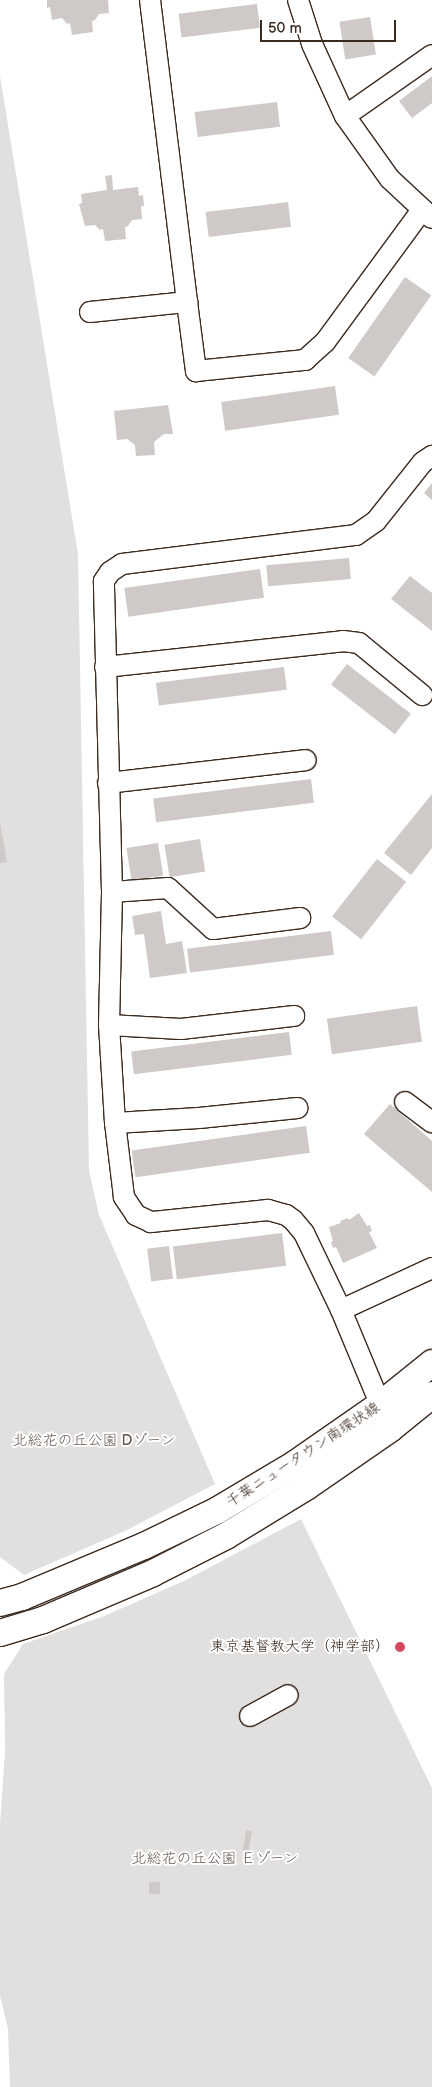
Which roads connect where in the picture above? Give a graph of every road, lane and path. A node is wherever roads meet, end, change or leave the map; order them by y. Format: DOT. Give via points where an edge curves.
graph roads {
  1 [pos="150,0"];
  2 [pos="298,0"];
  3 [pos="432,55"];
  4 [pos="346,116"];
  5 [pos="427,214"];
  6 [pos="187,302"];
  7 [pos="90,312"];
  8 [pos="432,456"];
  9 [pos="105,667"];
  10 [pos="422,695"];
  11 [pos="306,760"];
  12 [pos="108,783"];
  13 [pos="112,892"];
  14 [pos="300,918"];
  15 [pos="294,1016"];
  16 [pos="109,1025"];
  17 [pos="405,1102"];
  18 [pos="297,1108"];
  19 [pos="432,1122"];
  20 [pos="115,1123"];
  21 [pos="432,1268"];
  22 [pos="341,1310"];
  23 [pos="432,1363"];
  24 [pos="432,1395"];
  25 [pos="380,1405"];
  26 [pos="390,1429"];
  27 [pos="0,1603"];
  28 [pos="0,1633"];
  29 [pos="288,1695"];
  30 [pos="250,1716"];
  1 -- 6 [label="street"];
  2 -- 4 [label="street" via="316,52"];
  3 -- 4 [label="street"];
  4 -- 5 [label="street" via="390,179"];
  5 -- 6 [label="street" via="325,342 305,360 196,371"];
  6 -- 7 [label="street"];
  8 -- 9 [label="street" via="423,462 376,521 356,536 122,564 104,581"];
  9 -- 10 [label="street" via="343,641 358,644"];
  9 -- 12 [label="street"];
  11 -- 12 [label="street"];
  12 -- 13 [label="street"];
  13 -- 14 [label="street" via="168,888 213,928"];
  13 -- 16 [label="street"];
  15 -- 16 [label="street" via="181,1029"];
  16 -- 20 [label="street"];
  17 -- 19 [label="street"];
  18 -- 20 [label="street"];
  20 -- 22 [label="street" via="124,1197 136,1215 159,1223 268,1210 286,1215 304,1233"];
  21 -- 22 [label="street"];
  22 -- 25 [label="street"];
  23 -- 25 [label="main road, 千葉ニュータウン南環状線"];
  24 -- 26 [label="main road, 千葉ニュータウン南環状線"];
  25 -- 26 [label="street"];
  25 -- 27 [label="main road, 千葉ニュータウン南環状線" via="295,1464 218,1510 144,1546 22,1597"];
  26 -- 28 [label="main road, 千葉ニュータウン南環状線" via="306,1487 221,1538 153,1573 70,1609"];
  29 -- 30 [label="street"];
}
